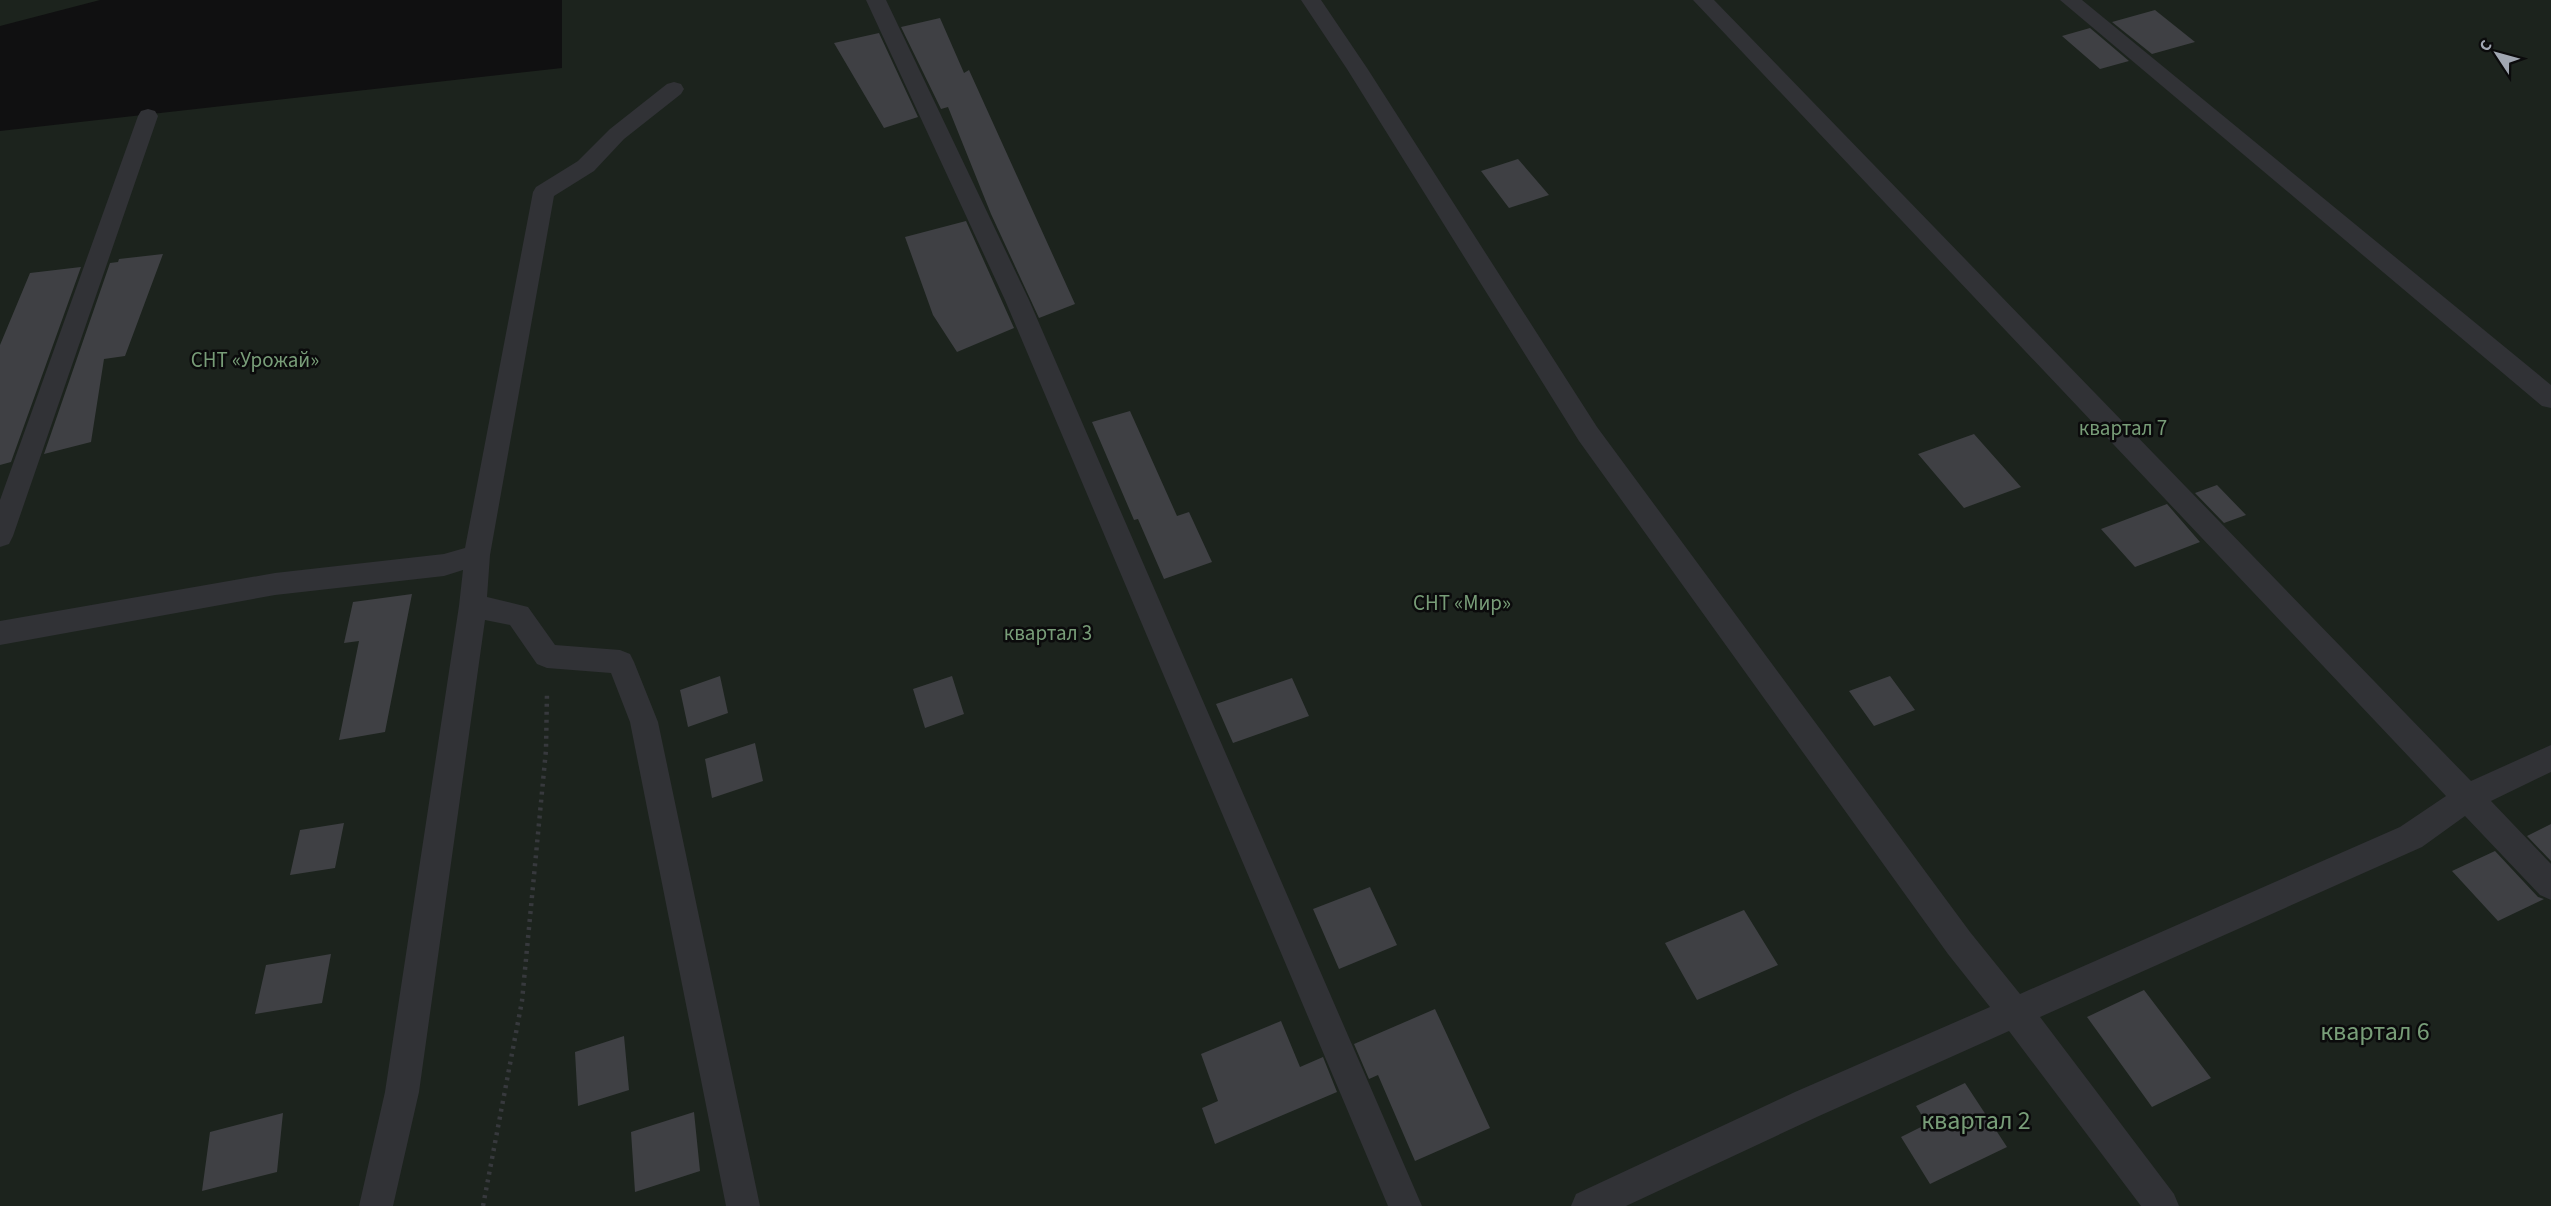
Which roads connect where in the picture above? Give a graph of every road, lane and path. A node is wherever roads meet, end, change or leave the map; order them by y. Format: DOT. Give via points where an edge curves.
graph roads {
  1 [pos="876,0"];
  2 [pos="1311,0"];
  3 [pos="1703,0"];
  4 [pos="2070,0"];
  5 [pos="674,89"];
  6 [pos="148,116"];
  7 [pos="2551,399"];
  8 [pos="0,536"];
  9 [pos="477,555"];
  10 [pos="473,606"];
  11 [pos="0,633"];
  12 [pos="547,656"];
  13 [pos="2551,758"];
  14 [pos="2467,798"];
  15 [pos="2551,885"];
  16 [pos="2015,1012"];
  17 [pos="376,1206"];
  18 [pos="483,1206"];
  19 [pos="743,1206"];
  20 [pos="1405,1206"];
  21 [pos="1588,1206"];
  22 [pos="2162,1206"];
  1 -- 20 [label="lane" via="1017,300"];
  2 -- 16 [label="lane" via="1588,434 1959,943"];
  3 -- 14 [label="lane"];
  4 -- 7 [label="lane"];
  5 -- 9 [label="lane" via="617,134 586,166 544,192"];
  6 -- 8 [label="lane"];
  9 -- 10 [label="lane"];
  9 -- 11 [label="lane" via="444,565 275,584"];
  10 -- 12 [label="lane" via="518,615"];
  10 -- 17 [label="lane" via="402,1092"];
  12 -- 18 [label="path" via="546,750 522,1001"];
  12 -- 19 [label="lane" via="620,662 644,722"];
  13 -- 14 [label="lane"];
  14 -- 15 [label="lane"];
  14 -- 16 [label="lane" via="2411,837"];
  16 -- 21 [label="lane"];
  16 -- 22 [label="lane"];
}
